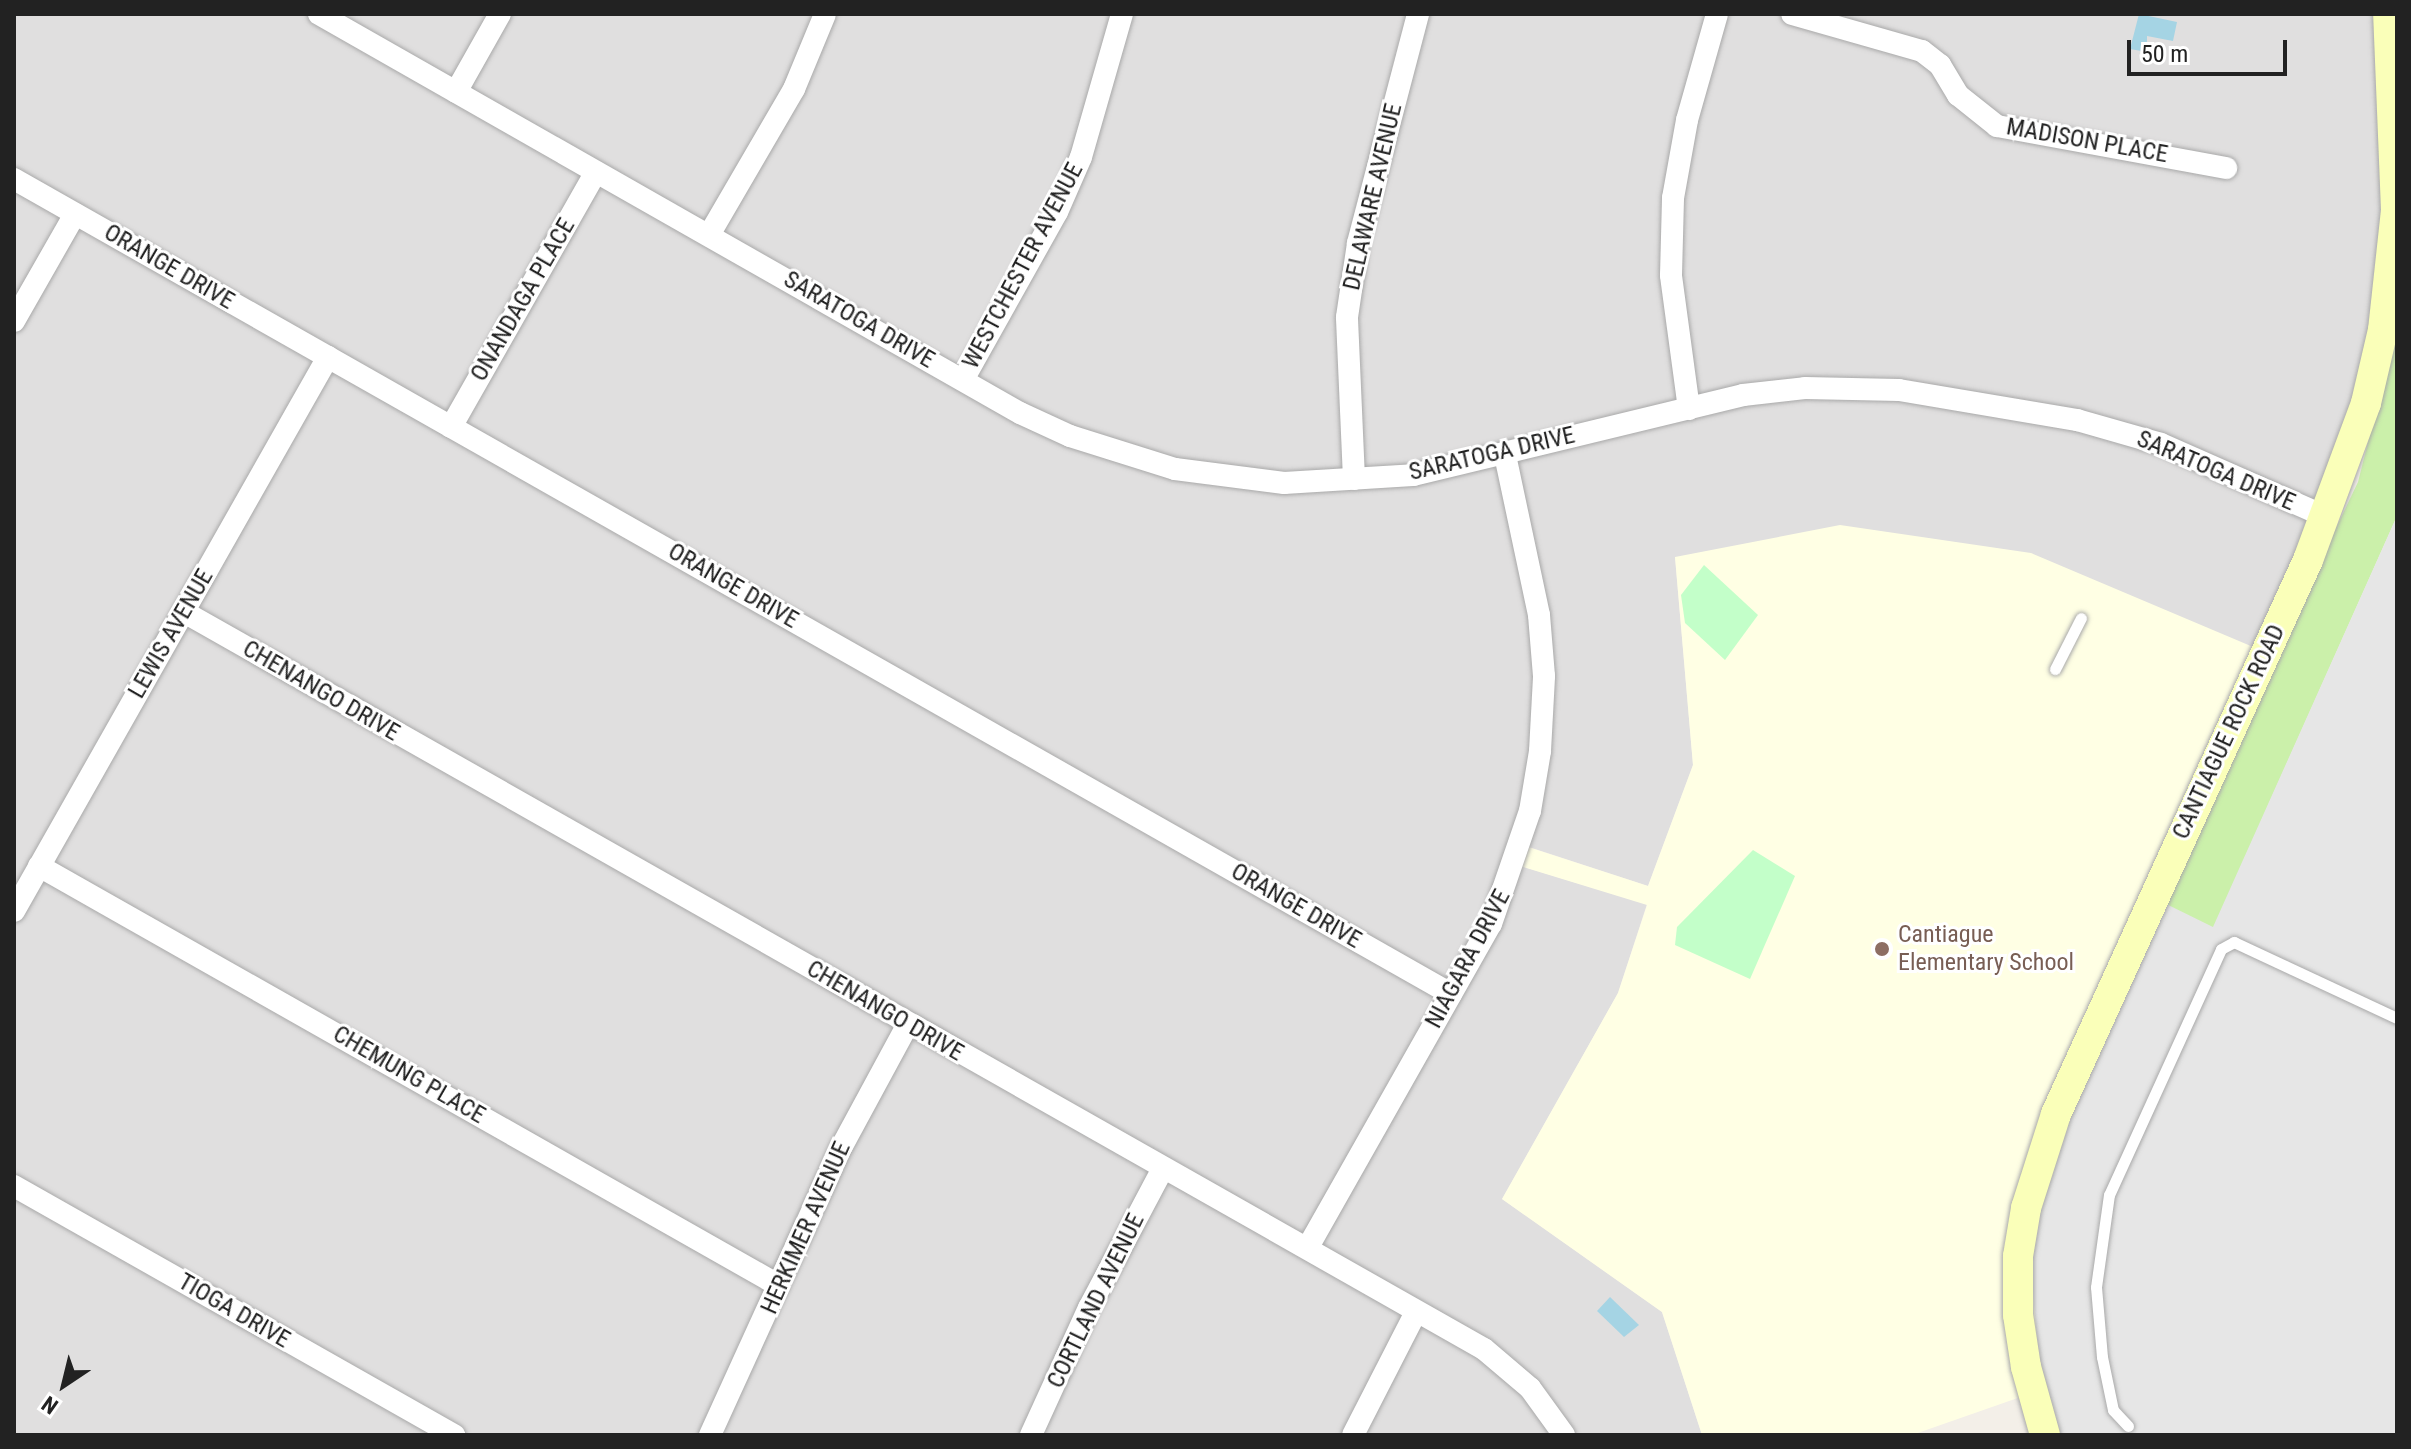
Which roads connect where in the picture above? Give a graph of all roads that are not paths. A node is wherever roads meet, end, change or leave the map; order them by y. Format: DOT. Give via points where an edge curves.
graph roads {
  1 [pos="319,14"];
  2 [pos="500,14"];
  3 [pos="825,14"];
  4 [pos="1122,14"];
  5 [pos="1418,14"];
  6 [pos="1717,14"];
  7 [pos="1792,14"];
  8 [pos="2388,14"];
  9 [pos="456,92"];
  10 [pos="2226,168"];
  11 [pos="596,172"];
  12 [pos="14,179"];
  13 [pos="2396,188"];
  14 [pos="75,214"];
  15 [pos="709,235"];
  16 [pos="14,321"];
  17 [pos="328,357"];
  18 [pos="963,380"];
  19 [pos="1689,409"];
  20 [pos="451,427"];
  21 [pos="1505,455"];
  22 [pos="1354,479"];
  23 [pos="2324,516"];
  24 [pos="184,612"];
  25 [pos="2081,618"];
  26 [pos="2055,669"];
  27 [pos="39,866"];
  28 [pos="14,911"];
  29 [pos="1451,994"];
  30 [pos="2397,1018"];
  31 [pos="908,1024"];
  32 [pos="1163,1168"];
  33 [pos="14,1186"];
  34 [pos="1308,1247"];
  35 [pos="778,1285"];
  36 [pos="1416,1312"];
  37 [pos="2128,1426"];
  38 [pos="454,1435"];
  39 [pos="710,1435"];
  40 [pos="1031,1435"];
  41 [pos="1353,1435"];
  42 [pos="1564,1435"];
  43 [pos="2045,1435"];
  1 -- 9 [label="street, SARATOGA DRIVE"];
  2 -- 9 [label="street"];
  3 -- 15 [label="street" via="794,89"];
  4 -- 18 [label="street, WESTCHESTER AVENUE" via="1081,157 1057,212"];
  5 -- 22 [label="street, DELAWARE AVENUE" via="1351,287 1347,317"];
  6 -- 19 [label="street" via="1687,120 1673,198 1671,275"];
  7 -- 10 [label="street, MADISON PLACE" via="1922,51 1940,65 1958,95 1997,126"];
  8 -- 13 [label="main road, CANTIAGUE ROCK ROAD"];
  9 -- 11 [label="street, SARATOGA DRIVE"];
  11 -- 15 [label="street, SARATOGA DRIVE"];
  11 -- 20 [label="street, ONANDAGA PLACE"];
  12 -- 14 [label="street, ORANGE DRIVE"];
  13 -- 23 [label="main road, CANTIAGUE ROCK ROAD" via="2383,330 2366,403"];
  14 -- 16 [label="street"];
  14 -- 17 [label="street, ORANGE DRIVE"];
  15 -- 18 [label="street, SARATOGA DRIVE"];
  17 -- 20 [label="street, ORANGE DRIVE"];
  17 -- 24 [label="street, LEWIS AVENUE"];
  18 -- 22 [label="street, SARATOGA DRIVE" via="1070,436 1175,469 1284,483"];
  19 -- 21 [label="street, SARATOGA DRIVE" via="1644,416"];
  19 -- 23 [label="street, SARATOGA DRIVE" via="1805,388 1899,390 1964,399 2077,420 2161,444"];
  20 -- 29 [label="street, ORANGE DRIVE"];
  21 -- 22 [label="street, SARATOGA DRIVE" via="1413,475"];
  21 -- 29 [label="street, NIAGARA DRIVE" via="1539,615 1544,676 1540,751 1510,877 1491,924"];
  23 -- 43 [label="main road, CANTIAGUE ROCK ROAD" via="2041,1153 2018,1256 2018,1315"];
  24 -- 27 [label="street, LEWIS AVENUE"];
  24 -- 31 [label="street, CHENANGO DRIVE"];
  25 -- 26 [label="lane"];
  27 -- 28 [label="street, LEWIS AVENUE"];
  27 -- 35 [label="street, CHEMUNG PLACE"];
  29 -- 34 [label="street, NIAGARA DRIVE"];
  30 -- 37 [label="lane" via="2234,942 2221,949 2109,1195 2096,1287 2113,1410"];
  31 -- 32 [label="street, CHENANGO DRIVE"];
  31 -- 35 [label="street, HERKIMER AVENUE" via="842,1146"];
  32 -- 34 [label="street, CHENANGO DRIVE"];
  32 -- 40 [label="street, CORTLAND AVENUE" via="1089,1308"];
  33 -- 38 [label="street, TIOGA DRIVE"];
  34 -- 36 [label="street, CHENANGO DRIVE"];
  35 -- 39 [label="street, HERKIMER AVENUE"];
  36 -- 41 [label="street"];
  36 -- 42 [label="street, CHENANGO DRIVE" via="1509,1367"];
}
